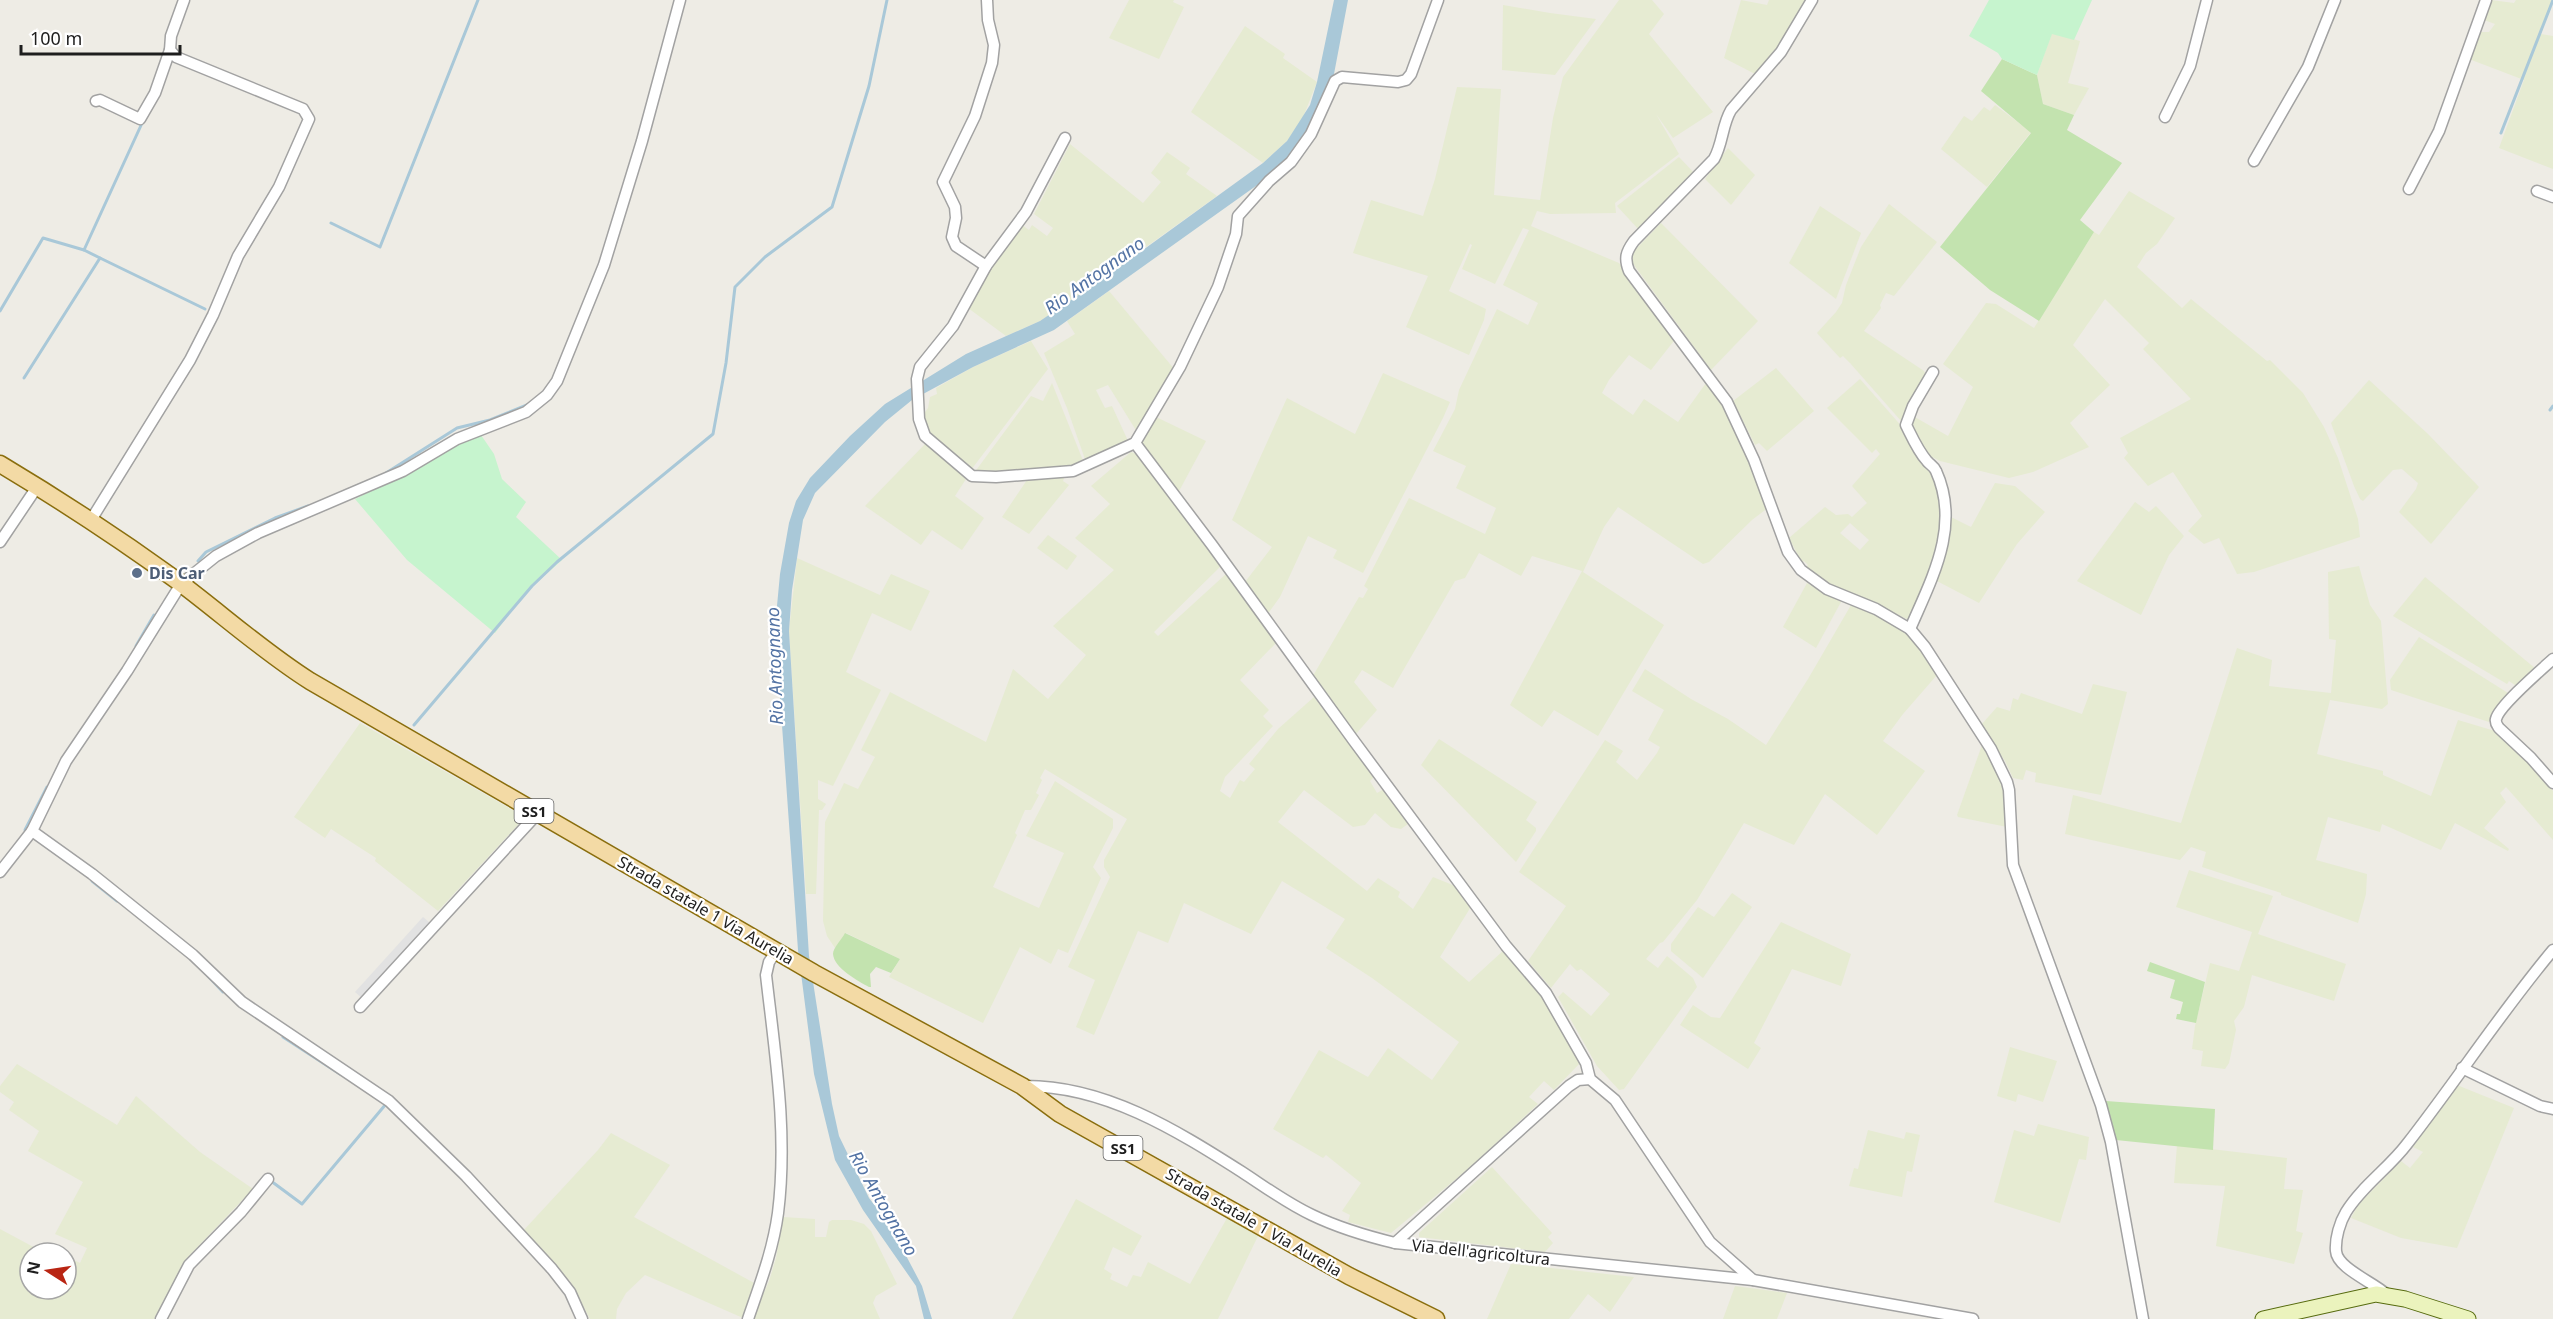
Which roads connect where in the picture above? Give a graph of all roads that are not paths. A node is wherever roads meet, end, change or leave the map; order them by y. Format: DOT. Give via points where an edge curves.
graph roads {
  1 [pos="184,0"];
  2 [pos="680,0"];
  3 [pos="987,0"];
  4 [pos="1438,0"];
  5 [pos="1812,0"];
  6 [pos="2207,0"];
  7 [pos="2335,0"];
  8 [pos="2486,0"];
  9 [pos="170,50"];
  10 [pos="96,100"];
  11 [pos="2165,117"];
  12 [pos="1065,138"];
  13 [pos="2254,161"];
  14 [pos="2409,189"];
  15 [pos="2537,191"];
  16 [pos="2553,197"];
  17 [pos="986,266"];
  18 [pos="1933,372"];
  19 [pos="1135,443"];
  20 [pos="0,464"];
  21 [pos="37,487"];
  22 [pos="92,520"];
  23 [pos="0,542"];
  24 [pos="181,584"];
  25 [pos="1910,629"];
  26 [pos="2553,659"];
  27 [pos="2553,783"];
  28 [pos="538,813"];
  29 [pos="32,831"];
  30 [pos="0,872"];
  31 [pos="2553,950"];
  32 [pos="780,952"];
  33 [pos="360,1006"];
  34 [pos="2462,1068"];
  35 [pos="1590,1079"];
  36 [pos="1022,1086"];
  37 [pos="2553,1109"];
  38 [pos="267,1179"];
  39 [pos="1395,1243"];
  40 [pos="1753,1280"];
  41 [pos="2386,1294"];
  42 [pos="161,1319"];
  43 [pos="582,1319"];
  44 [pos="748,1319"];
  45 [pos="1436,1319"];
  46 [pos="1973,1319"];
  47 [pos="2143,1319"];
  48 [pos="2263,1319"];
  49 [pos="2468,1319"];
  1 -- 9 [label="street"];
  2 -- 24 [label="street" via="604,265 557,381 547,395 526,412 457,440 403,471 230,547"];
  3 -- 17 [label="street" via="994,45 992,63 975,116 943,182 955,207 952,237 956,246"];
  4 -- 19 [label="street" via="1411,75 1398,82 1342,77 1335,81 1311,134 1291,162 1238,216 1218,287 1176,376"];
  5 -- 25 [label="street" via="1781,52 1726,118 1714,159 1634,241 1625,261 1727,402 1754,460 1788,552 1801,570 1827,589"];
  6 -- 11 [label="street" via="2190,66"];
  7 -- 13 [label="street" via="2308,67"];
  8 -- 14 [label="street" via="2439,131"];
  9 -- 10 [label="street" via="155,93 140,119"];
  9 -- 22 [label="street" via="176,57 303,110 309,119 279,187 238,256 190,360"];
  12 -- 17 [label="street" via="1026,212"];
  15 -- 16 [label="street"];
  17 -- 19 [label="street" via="953,326 920,367 919,419 926,436 972,476 996,477 1073,471"];
  18 -- 25 [label="street" via="1906,425 1935,468 1947,527 1931,582"];
  19 -- 35 [label="street" via="1506,946 1546,993 1586,1063"];
  20 -- 21 [label="main road, Strada statale 1 Via Aurelia / SS1"];
  21 -- 22 [label="main road, Strada statale 1 Via Aurelia / SS1"];
  21 -- 23 [label="street"];
  22 -- 24 [label="main road, Strada statale 1 Via Aurelia / SS1"];
  24 -- 28 [label="main road, Strada statale 1 Via Aurelia / SS1" via="287,667"];
  24 -- 29 [label="street" via="66,761"];
  25 -- 47 [label="street" via="1985,740 2007,782 2013,865 2101,1105"];
  26 -- 27 [label="street" via="2514,696 2497,716 2496,723"];
  28 -- 32 [label="main road, Strada statale 1 Via Aurelia / SS1"];
  28 -- 33 [label="street"];
  29 -- 30 [label="street"];
  29 -- 43 [label="street" via="186,949 242,1002 389,1101 466,1176 552,1269 570,1292"];
  31 -- 34 [label="street"];
  32 -- 36 [label="main road, Strada statale 1 Via Aurelia / SS1"];
  32 -- 44 [label="street" via="769,962 766,975 780,1095 778,1213 763,1280"];
  34 -- 37 [label="street"];
  34 -- 41 [label="street" via="2406,1145 2355,1199 2337,1236 2336,1251 2342,1264"];
  35 -- 39 [label="street" via="1569,1086"];
  35 -- 40 [label="street" via="1615,1100 1710,1242"];
  36 -- 39 [label="street, Via dell'agricoltura" via="1045,1086 1094,1097 1166,1125 1311,1215"];
  36 -- 45 [label="main road, Strada statale 1 Via Aurelia / SS1" via="1060,1114 1349,1276"];
  38 -- 42 [label="street" via="189,1265"];
  39 -- 40 [label="street, Via dell'agricoltura"];
  40 -- 46 [label="street, Via dell'agricoltura"];
  41 -- 48 [label="street" via="2368,1294"];
  41 -- 49 [label="street"];
}
